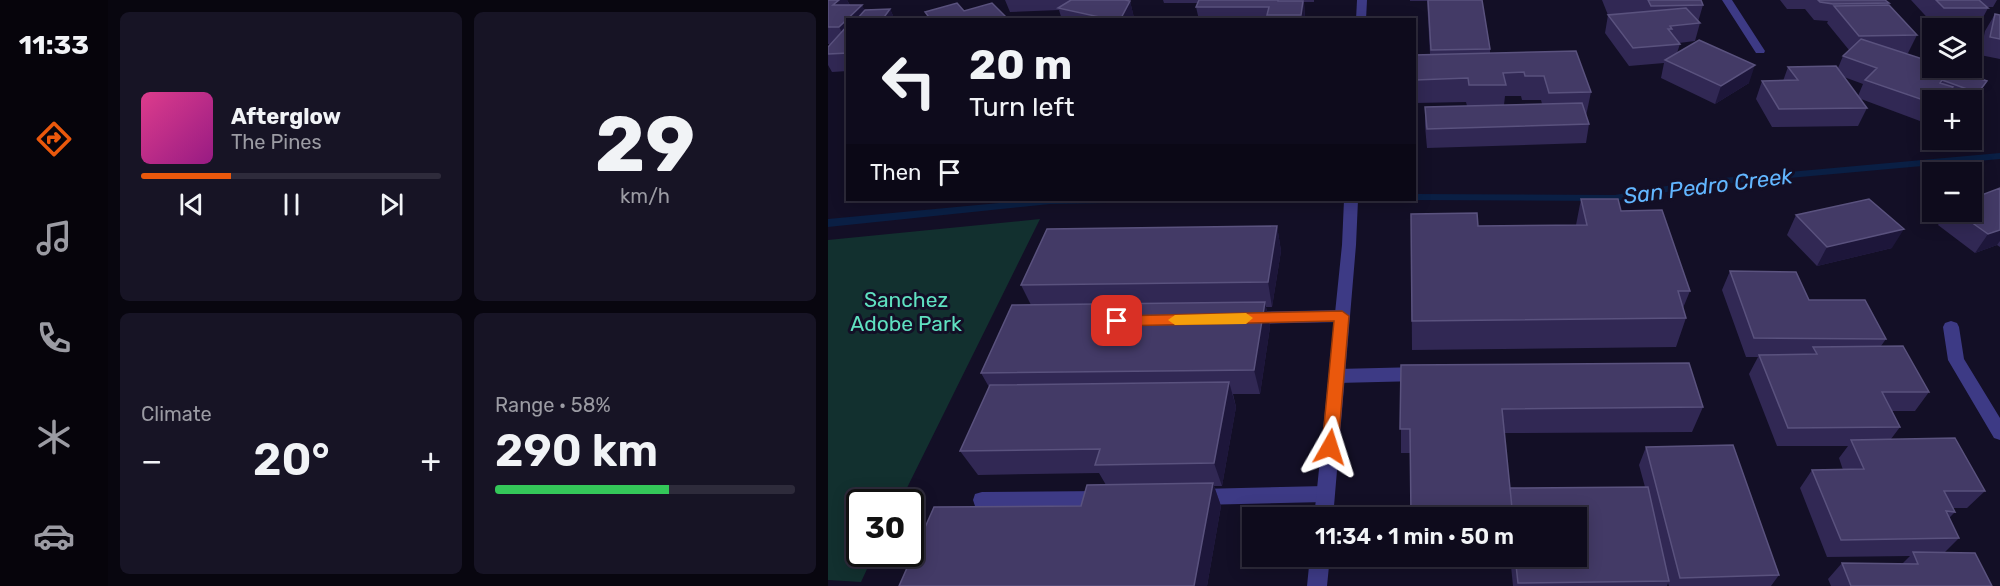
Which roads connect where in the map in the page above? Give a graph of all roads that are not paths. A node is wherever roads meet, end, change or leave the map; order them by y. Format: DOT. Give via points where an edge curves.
graph roads {
  1 [pos="1362,0"];
  2 [pos="1727,0"];
  3 [pos="1361,18"];
  4 [pos="1760,51"];
  5 [pos="1351,201"];
  6 [pos="1342,316"];
  7 [pos="1234,319"];
  8 [pos="1951,327"];
  9 [pos="1432,374"];
  10 [pos="1337,376"];
  11 [pos="2000,433"];
  12 [pos="1325,494"];
  13 [pos="1121,498"];
  14 [pos="1179,498"];
  15 [pos="982,500"];
  16 [pos="1324,507"];
  17 [pos="1319,567"];
  18 [pos="1317,586"];
  1 -- 3 [label="street"];
  2 -- 4 [label="street"];
  5 -- 6 [label="street"];
  6 -- 7 [label="street"];
  6 -- 10 [label="street"];
  8 -- 11 [label="street" via="1956,360"];
  9 -- 10 [label="street"];
  10 -- 12 [label="street"];
  12 -- 14 [label="street"];
  12 -- 16 [label="street"];
  13 -- 15 [label="street"];
  17 -- 18 [label="street"];
}
